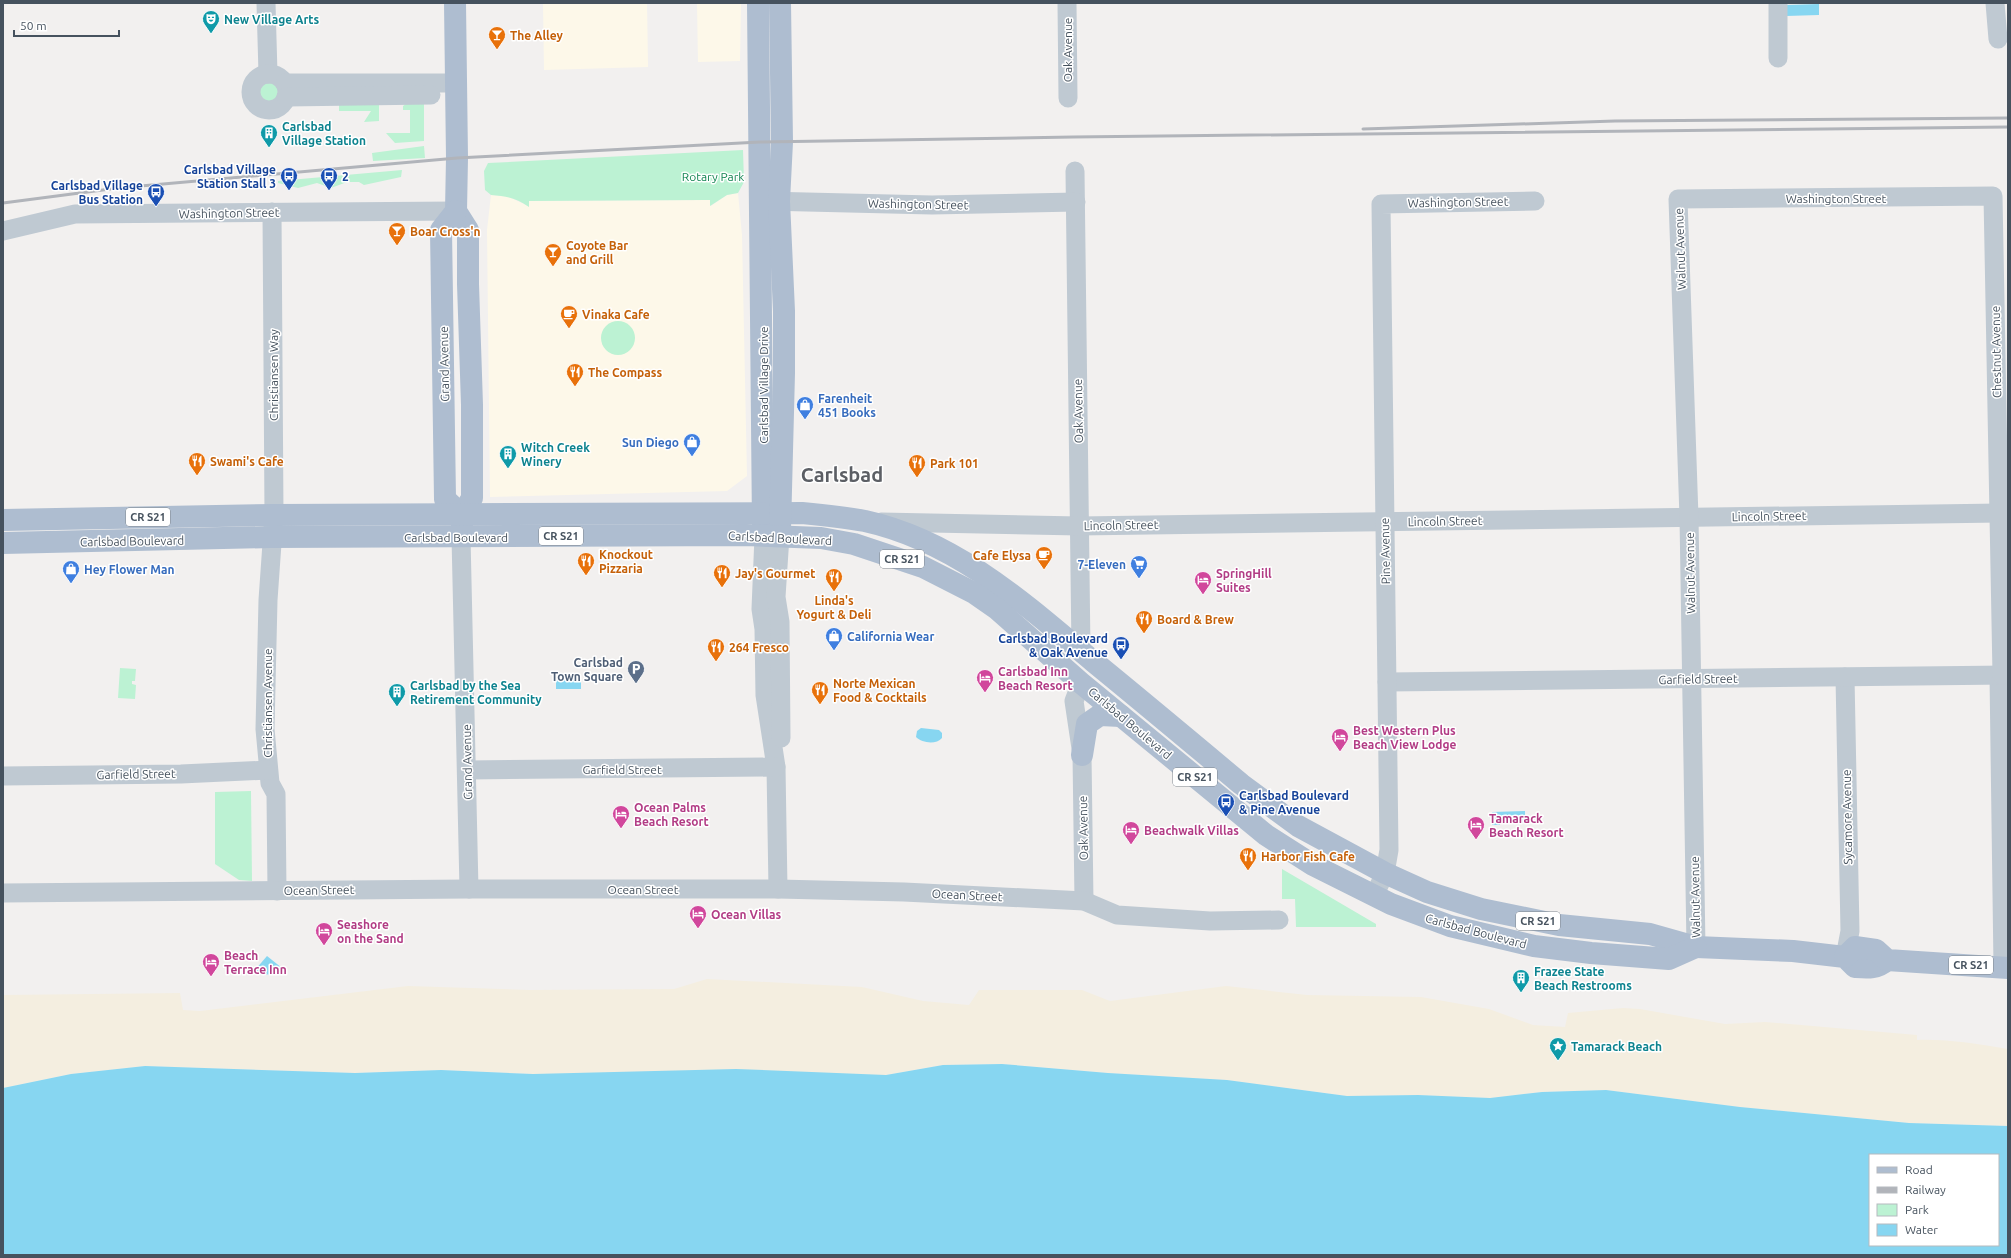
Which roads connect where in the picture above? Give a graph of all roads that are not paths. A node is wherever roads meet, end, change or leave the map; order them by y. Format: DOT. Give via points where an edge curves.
graph roads {
  1 [pos="266,3"];
  2 [pos="455,3"];
  3 [pos="758,3"];
  4 [pos="780,3"];
  5 [pos="1067,3"];
  6 [pos="1778,3"];
  7 [pos="1995,3"];
  8 [pos="1998,39"];
  9 [pos="1778,58"];
  10 [pos="268,74"];
  11 [pos="455,89"];
  12 [pos="285,90"];
  13 [pos="1068,98"];
  14 [pos="1075,172"];
  15 [pos="1993,196"];
  16 [pos="1678,199"];
  17 [pos="769,201"];
  18 [pos="1535,201"];
  19 [pos="1076,202"];
  20 [pos="1380,204"];
  21 [pos="272,212"];
  22 [pos="456,212"];
  23 [pos="3,231"];
  24 [pos="2000,513"];
  25 [pos="274,515"];
  26 [pos="462,515"];
  27 [pos="1689,517"];
  28 [pos="3,520"];
  29 [pos="866,522"];
  30 [pos="1385,522"];
  31 [pos="772,525"];
  32 [pos="1080,526"];
  33 [pos="461,537"];
  34 [pos="271,538"];
  35 [pos="3,543"];
  36 [pos="1010,620"];
  37 [pos="1081,651"];
  38 [pos="2003,675"];
  39 [pos="1845,677"];
  40 [pos="1692,679"];
  41 [pos="1387,682"];
  42 [pos="1081,683"];
  43 [pos="1148,706"];
  44 [pos="1121,716"];
  45 [pos="1082,754"];
  46 [pos="776,767"];
  47 [pos="268,770"];
  48 [pos="467,770"];
  49 [pos="3,776"];
  50 [pos="1385,873"];
  51 [pos="469,889"];
  52 [pos="778,889"];
  53 [pos="276,891"];
  54 [pos="3,893"];
  55 [pos="1374,896"];
  56 [pos="1084,901"];
  57 [pos="1279,920"];
  58 [pos="1696,947"];
  59 [pos="1845,956"];
  60 [pos="2006,967"];
  1 -- 10 [label="street"];
  2 -- 11 [label="main road"];
  3 -- 17 [label="main road, Carlsbad Village Drive"];
  4 -- 17 [label="main road, Carlsbad Village Drive" via="782,142"];
  5 -- 13 [label="street, Oak Avenue"];
  6 -- 9 [label="street"];
  7 -- 8 [label="street"];
  10 -- 12 [label="street" via="278,76"];
  10 -- 12 [label="street" via="259,77 252,85 250,95 256,106 261,109 279,108"];
  11 -- 12 [label="street"];
  11 -- 22 [label="main road"];
  14 -- 19 [label="street, Oak Avenue"];
  15 -- 16 [label="street, Washington Street"];
  15 -- 24 [label="street, Chestnut Avenue"];
  16 -- 27 [label="street, Walnut Avenue"];
  17 -- 19 [label="street, Washington Street" via="932,206"];
  17 -- 31 [label="main road, Carlsbad Village Drive" via="763,334"];
  18 -- 20 [label="street, Washington Street"];
  19 -- 32 [label="street, Oak Avenue"];
  20 -- 30 [label="street, Pine Avenue"];
  21 -- 22 [label="street, Washington Street"];
  21 -- 23 [label="street, Washington Street" via="76,214"];
  21 -- 25 [label="street, Christiansen Way"];
  22 -- 26 [label="main road, Grand Avenue" via="468,230 472,360 472,498"];
  24 -- 27 [label="street, Lincoln Street"];
  24 -- 38 [label="street, Chestnut Avenue"];
  25 -- 26 [label="main road, Carlsbad Boulevard / CR S21"];
  25 -- 28 [label="main road, Carlsbad Boulevard / CR S21"];
  25 -- 34 [label="street, Christiansen Way"];
  26 -- 31 [label="main road, Carlsbad Boulevard / CR S21"];
  26 -- 33 [label="main road, Grand Avenue"];
  27 -- 30 [label="street, Lincoln Street"];
  27 -- 40 [label="street, Walnut Avenue"];
  29 -- 31 [label="main road, Carlsbad Boulevard / CR S21" via="816,514"];
  29 -- 32 [label="street, Lincoln Street"];
  29 -- 37 [label="main road, Carlsbad Boulevard / CR S21" via="924,542 974,567 1008,590"];
  30 -- 32 [label="street, Lincoln Street"];
  30 -- 41 [label="street, Pine Avenue"];
  31 -- 33 [label="main road, Carlsbad Boulevard / CR S21"];
  31 -- 36 [label="main road, Carlsbad Boulevard / CR S21" via="895,556 954,581 987,601"];
  31 -- 46 [label="street, Carlsbad Village Drive" via="761,609 764,629 765,695"];
  32 -- 37 [label="street, Oak Avenue"];
  33 -- 34 [label="main road, Carlsbad Boulevard / CR S21"];
  33 -- 48 [label="street, Grand Avenue"];
  34 -- 35 [label="main road, Carlsbad Boulevard / CR S21"];
  34 -- 47 [label="street, Christiansen Avenue" via="265,729"];
  36 -- 37 [label="main road" via="1026,624 1055,642"];
  36 -- 42 [label="main road, Carlsbad Boulevard / CR S21"];
  37 -- 43 [label="main road, Carlsbad Boulevard / CR S21"];
  38 -- 39 [label="street, Garfield Street"];
  38 -- 60 [label="street, Chestnut Avenue"];
  39 -- 40 [label="street, Garfield Street"];
  39 -- 59 [label="street, Sycamore Avenue" via="1850,931"];
  40 -- 41 [label="street, Garfield Street"];
  40 -- 58 [label="street, Walnut Avenue"];
  41 -- 50 [label="street, Pine Avenue" via="1389,850"];
  42 -- 43 [label="main road" via="1088,677 1100,678 1118,694"];
  42 -- 44 [label="main road, Carlsbad Boulevard / CR S21"];
  42 -- 45 [label="street, Oak Avenue" via="1074,701"];
  43 -- 50 [label="main road, Carlsbad Boulevard / CR S21" via="1277,811 1325,841"];
  44 -- 45 [label="main road" via="1100,715 1087,724"];
  44 -- 55 [label="main road, Carlsbad Boulevard / CR S21" via="1266,836 1313,865"];
  45 -- 56 [label="street, Oak Avenue"];
  46 -- 48 [label="street, Garfield Street"];
  46 -- 52 [label="street, Carlsbad Village Drive"];
  47 -- 49 [label="street, Garfield Street" via="181,774"];
  47 -- 53 [label="street, Christiansen Avenue" via="270,783 276,794"];
  48 -- 51 [label="street, Grand Avenue"];
  50 -- 55 [label="street, Pine Avenue"];
  50 -- 58 [label="main road, Carlsbad Boulevard / CR S21" via="1427,892 1481,909 1559,926 1650,934"];
  51 -- 52 [label="street, Ocean Street"];
  51 -- 53 [label="street, Ocean Street"];
  52 -- 56 [label="street, Ocean Street"];
  53 -- 54 [label="street, Ocean Street"];
  55 -- 58 [label="main road, Carlsbad Boulevard / CR S21" via="1450,926 1534,946 1669,959"];
  56 -- 57 [label="street, Ocean Street" via="1117,915 1210,921"];
  58 -- 59 [label="main road, Carlsbad Boulevard / CR S21"];
  59 -- 60 [label="main road, CR S21" via="1855,947 1876,950 1887,960"];
}
